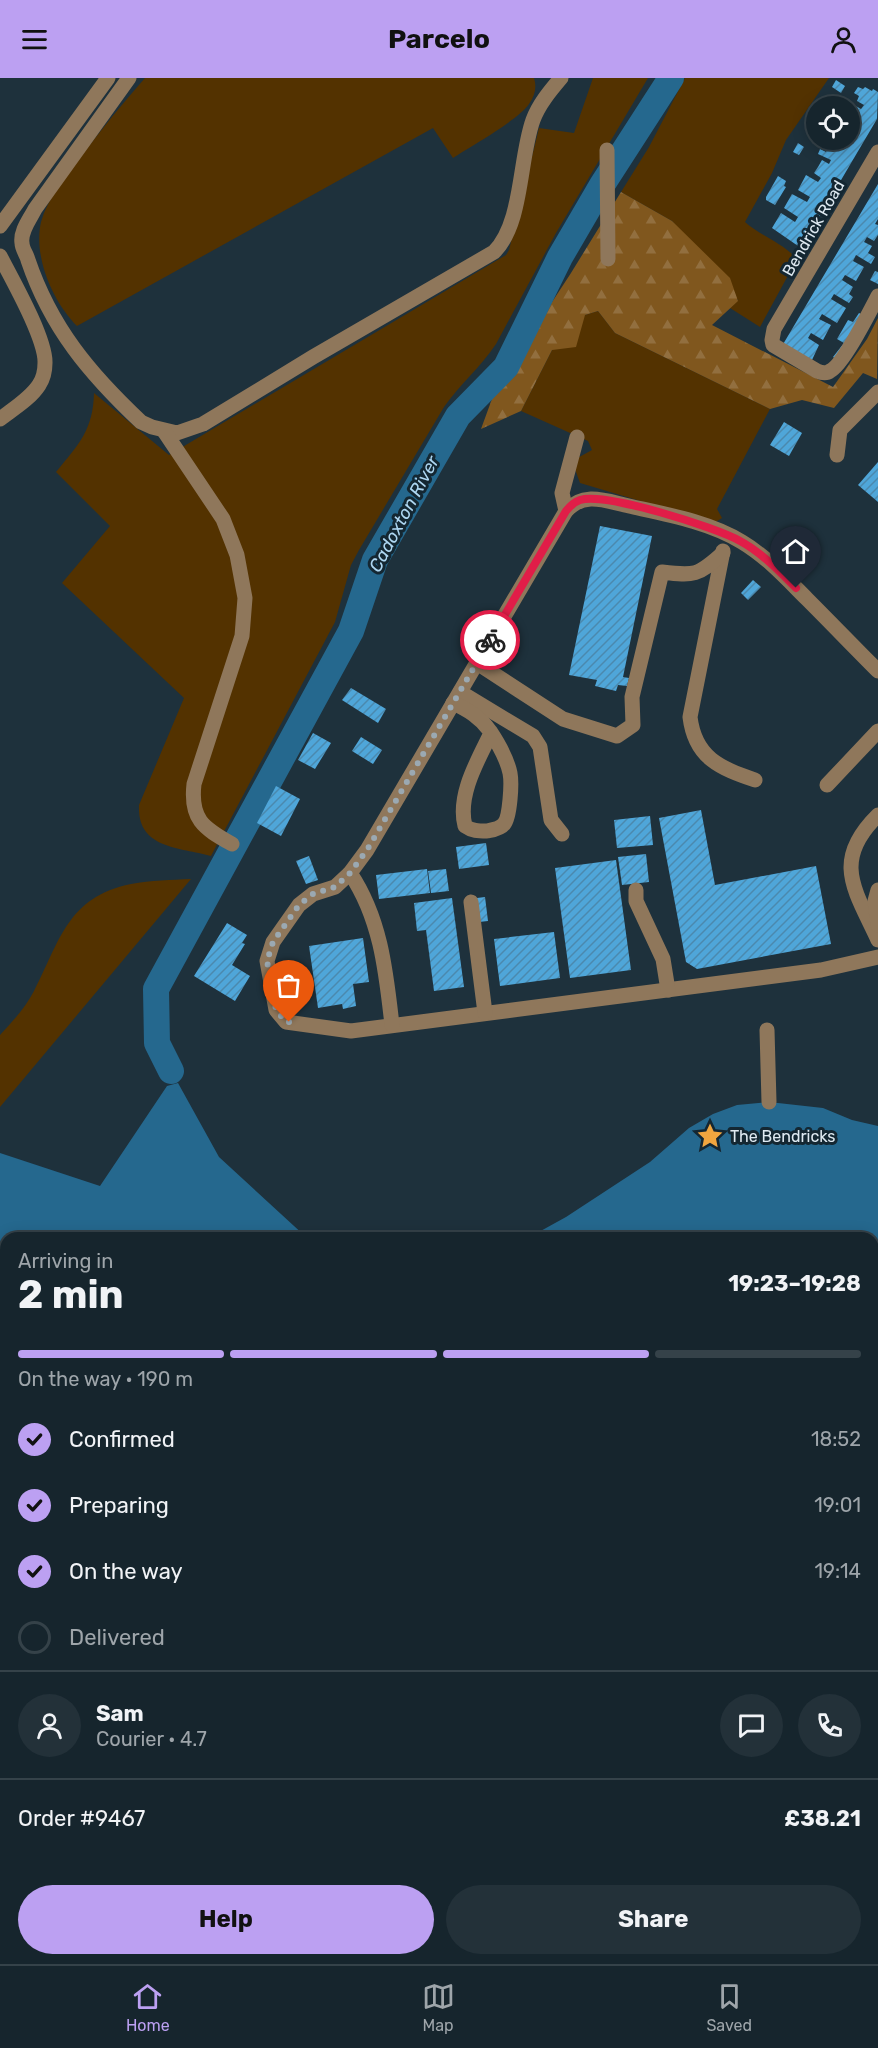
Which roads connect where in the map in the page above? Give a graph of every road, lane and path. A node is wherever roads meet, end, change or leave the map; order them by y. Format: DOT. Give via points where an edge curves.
graph roads {
  1 [pos="108,78"];
  2 [pos="129,78"];
  3 [pos="561,78"];
  4 [pos="607,150"];
  5 [pos="878,152"];
  6 [pos="0,226"];
  7 [pos="0,256"];
  8 [pos="608,259"];
  9 [pos="878,296"];
  10 [pos="878,392"];
  11 [pos="0,419"];
  12 [pos="164,431"];
  13 [pos="577,437"];
  14 [pos="837,455"];
  15 [pos="566,511"];
  16 [pos="727,534"];
  17 [pos="723,553"];
  18 [pos="477,663"];
  19 [pos="878,671"];
  20 [pos="456,697"];
  21 [pos="878,731"];
  22 [pos="491,733"];
  23 [pos="754,780"];
  24 [pos="827,785"];
  25 [pos="878,815"];
  26 [pos="562,834"];
  27 [pos="232,844"];
  28 [pos="350,873"];
  29 [pos="636,890"];
  30 [pos="878,891"];
  31 [pos="471,902"];
  32 [pos="878,925"];
  33 [pos="878,940"];
  34 [pos="878,957"];
  35 [pos="668,990"];
  36 [pos="485,1013"];
  37 [pos="392,1025"];
  38 [pos="767,1030"];
  39 [pos="769,1102"];
  1 -- 6 [label="street"];
  2 -- 12 [label="street" via="35,209 23,232 22,244 45,302 84,364 141,422"];
  3 -- 12 [label="street" via="545,97 532,123 511,226 494,252 203,424 177,433"];
  4 -- 8 [label="street"];
  5 -- 9 [label="street, Bendrick Road" via="778,323 772,335 773,345 817,371 830,372 842,359"];
  7 -- 11 [label="street" via="39,336 45,363 38,386"];
  10 -- 14 [label="street" via="840,430"];
  12 -- 27 [label="street" via="223,519 237,555 245,598 242,636 192,799 197,818 209,832"];
  13 -- 15 [label="street" via="558,483"];
  15 -- 16 [label="street" via="581,499 597,499 673,515"];
  15 -- 18 [label="street"];
  16 -- 17 [label="street"];
  16 -- 19 [label="street" via="780,572"];
  17 -- 18 [label="street" via="704,570 687,576 662,572 632,697 633,725 617,736 563,719"];
  17 -- 23 [label="street" via="690,717 692,733 701,751 725,770"];
  18 -- 20 [label="street"];
  20 -- 22 [label="street"];
  20 -- 26 [label="street" via="533,736 540,747 552,820"];
  20 -- 28 [label="street"];
  21 -- 24 [label="street"];
  22 -- 22 [label="street" via="510,772 508,815 504,825 494,830 472,830 465,826 462,808"];
  25 -- 33 [label="street" via="855,844 850,869"];
  28 -- 37 [label="street" via="366,899 378,934"];
  28 -- 37 [label="street" via="335,887 313,894 299,905 273,942 267,961 276,1010 286,1022 351,1031"];
  29 -- 35 [label="street" via="636,901 663,959"];
  30 -- 32 [label="street"];
  31 -- 36 [label="street"];
  34 -- 35 [label="street" via="820,970"];
  35 -- 36 [label="street"];
  36 -- 37 [label="street"];
  38 -- 39 [label="street"];
}
